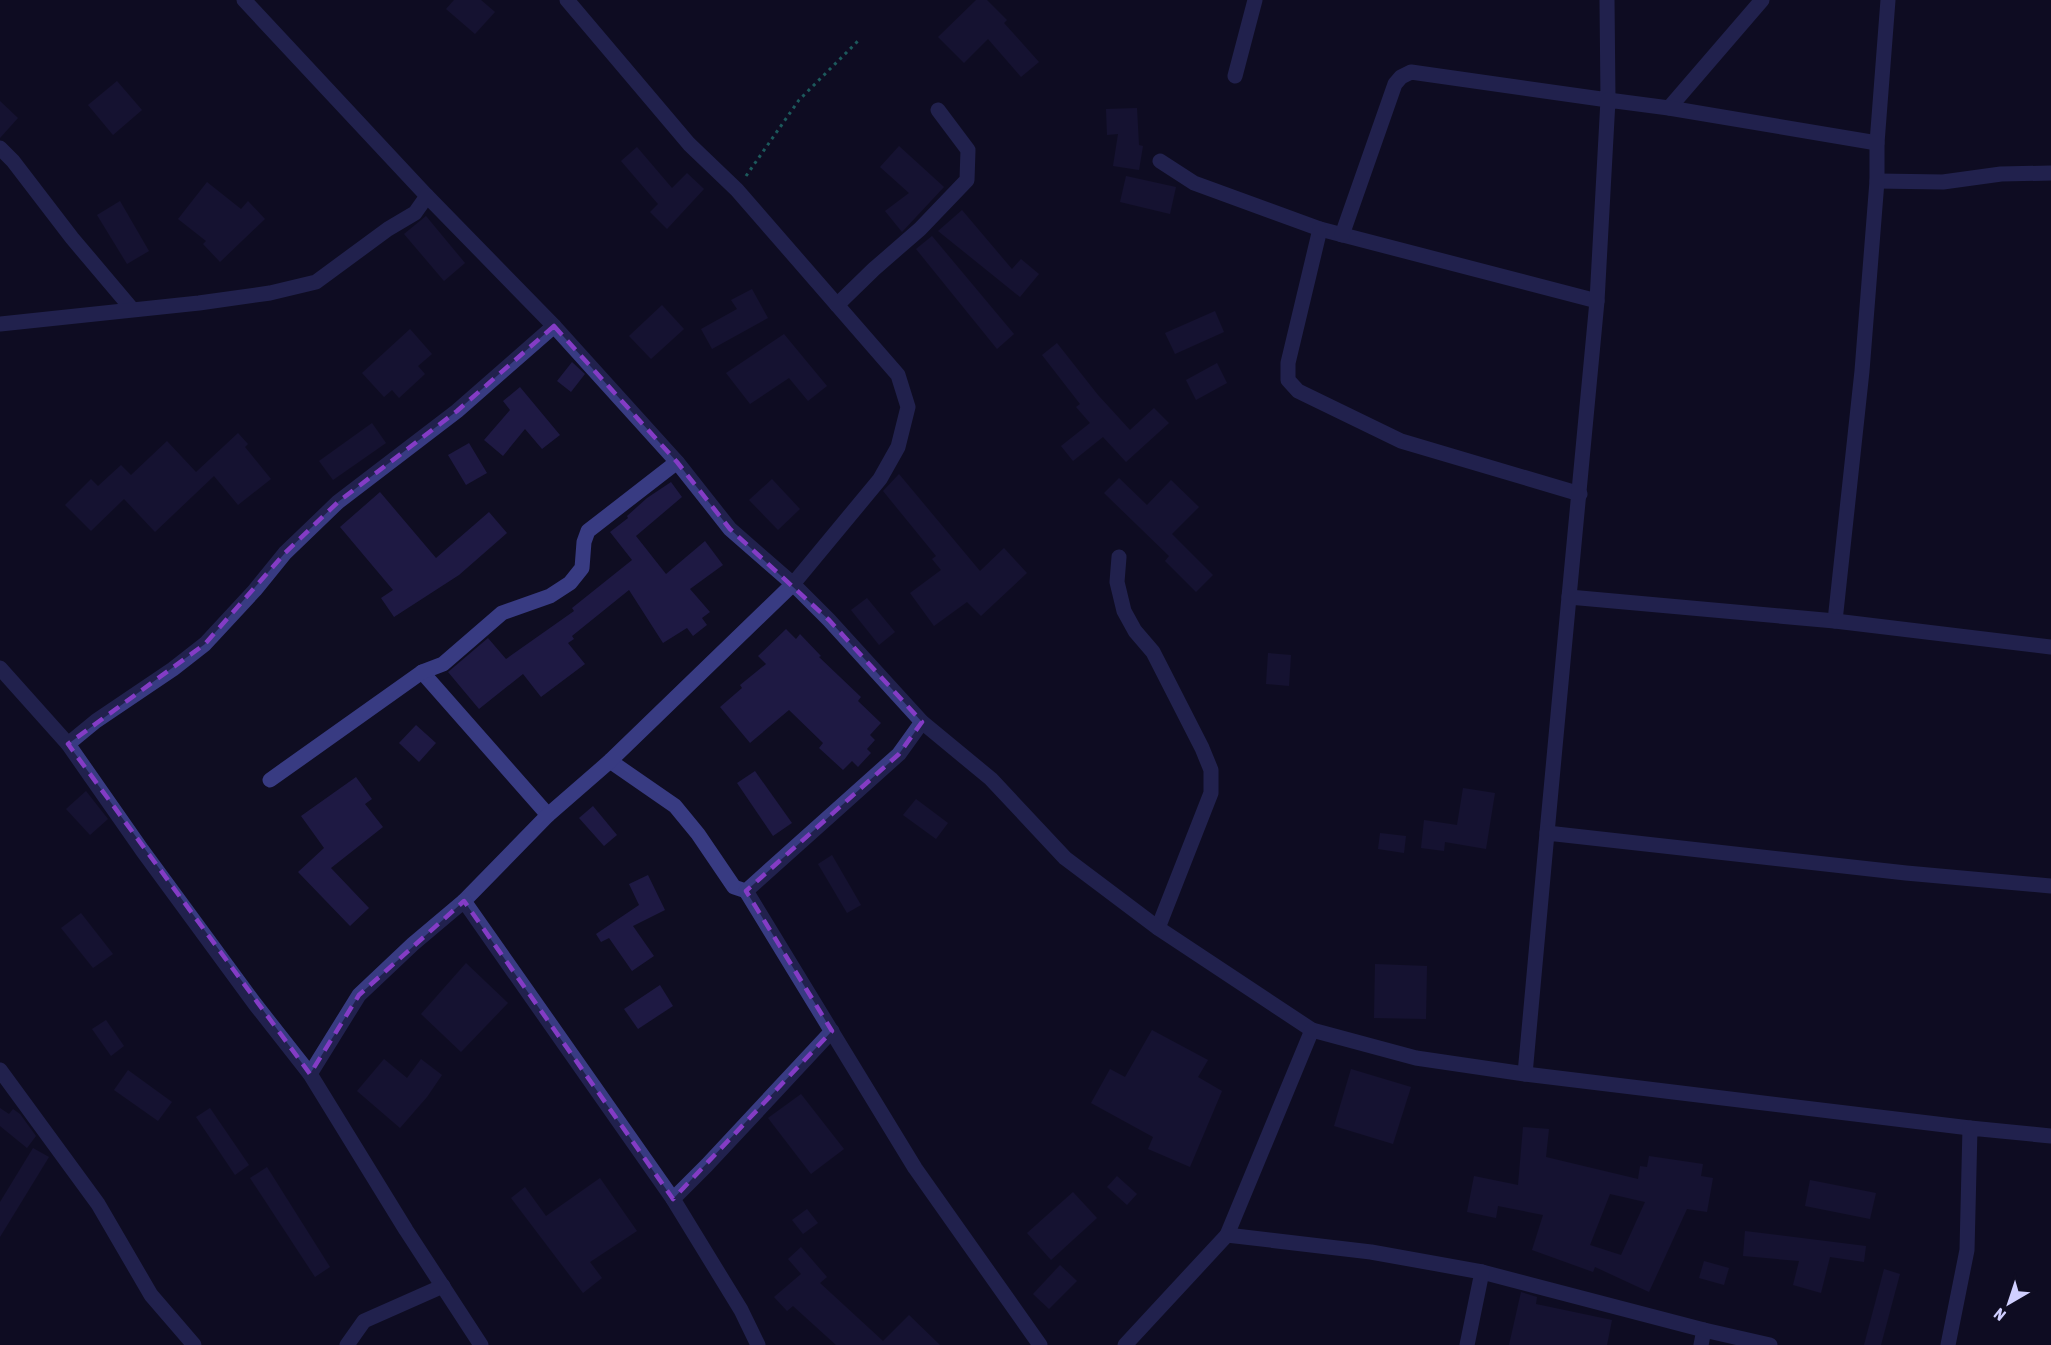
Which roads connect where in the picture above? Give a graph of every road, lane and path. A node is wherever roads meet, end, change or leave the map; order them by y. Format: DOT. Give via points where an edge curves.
graph roads {
  1 [pos="244,0"];
  2 [pos="567,0"];
  3 [pos="1255,0"];
  4 [pos="1607,0"];
  5 [pos="1762,0"];
  6 [pos="1887,0"];
  7 [pos="858,41"];
  8 [pos="1235,76"];
  9 [pos="1608,100"];
  10 [pos="1669,108"];
  11 [pos="938,110"];
  12 [pos="1877,143"];
  13 [pos="0,148"];
  14 [pos="1160,161"];
  15 [pos="2051,173"];
  16 [pos="1877,181"];
  17 [pos="737,190"];
  18 [pos="427,196"];
  19 [pos="1320,229"];
  20 [pos="1342,235"];
  21 [pos="1597,301"];
  22 [pos="837,305"];
  23 [pos="132,309"];
  24 [pos="0,324"];
  25 [pos="554,326"];
  26 [pos="677,462"];
  27 [pos="1580,494"];
  28 [pos="1119,557"];
  29 [pos="793,584"];
  30 [pos="1569,597"];
  31 [pos="1835,621"];
  32 [pos="2051,647"];
  33 [pos="0,668"];
  34 [pos="422,672"];
  35 [pos="922,722"];
  36 [pos="68,744"];
  37 [pos="610,761"];
  38 [pos="270,780"];
  39 [pos="548,815"];
  40 [pos="1547,833"];
  41 [pos="2051,886"];
  42 [pos="746,891"];
  43 [pos="464,901"];
  44 [pos="1158,928"];
  45 [pos="1312,1030"];
  46 [pos="832,1031"];
  47 [pos="0,1070"];
  48 [pos="310,1074"];
  49 [pos="1525,1074"];
  50 [pos="1970,1128"];
  51 [pos="2051,1136"];
  52 [pos="673,1199"];
  53 [pos="1227,1234"];
  54 [pos="1482,1272"];
  55 [pos="443,1286"];
  56 [pos="1703,1337"];
  57 [pos="194,1345"];
  58 [pos="347,1345"];
  59 [pos="481,1345"];
  60 [pos="758,1345"];
  61 [pos="1040,1345"];
  62 [pos="1125,1345"];
  63 [pos="1467,1345"];
  64 [pos="1770,1345"];
  65 [pos="1948,1345"];
  1 -- 18 [label="street"];
  2 -- 17 [label="street" via="689,144"];
  3 -- 8 [label="street"];
  4 -- 9 [label="street"];
  5 -- 10 [label="street"];
  6 -- 12 [label="street"];
  7 -- 17 [label="path" via="799,100"];
  9 -- 10 [label="street"];
  9 -- 20 [label="street" via="1411,72 1401,77 1395,84"];
  9 -- 21 [label="street"];
  10 -- 12 [label="street"];
  11 -- 22 [label="street" via="968,150 967,180"];
  12 -- 16 [label="street"];
  13 -- 23 [label="street"];
  14 -- 19 [label="street" via="1194,183"];
  15 -- 16 [label="street" via="2001,174 1943,182"];
  16 -- 31 [label="street" via="1862,371"];
  17 -- 22 [label="street"];
  18 -- 23 [label="street" via="414,213 316,282 270,294"];
  18 -- 25 [label="street"];
  19 -- 20 [label="street"];
  19 -- 27 [label="street" via="1288,363 1288,380 1298,391 1401,441"];
  20 -- 21 [label="street"];
  21 -- 27 [label="street"];
  22 -- 29 [label="street" via="898,375 908,407 898,447 880,479"];
  23 -- 24 [label="street"];
  25 -- 26 [label="street"];
  25 -- 36 [label="street" via="457,411 338,502 285,552 205,644"];
  26 -- 29 [label="street" via="730,529"];
  26 -- 34 [label="street" via="588,531 582,568 570,584 550,596 502,613 443,664"];
  27 -- 30 [label="street"];
  28 -- 44 [label="street" via="1117,582 1124,611 1153,652 1211,770 1211,793"];
  29 -- 35 [label="street"];
  29 -- 37 [label="street"];
  30 -- 31 [label="street"];
  30 -- 40 [label="street"];
  31 -- 32 [label="street"];
  33 -- 36 [label="street"];
  34 -- 38 [label="street"];
  34 -- 39 [label="street"];
  35 -- 42 [label="street" via="899,754"];
  35 -- 44 [label="street" via="991,779 1065,858"];
  36 -- 48 [label="street"];
  37 -- 39 [label="street"];
  37 -- 42 [label="street" via="675,806 734,887"];
  39 -- 43 [label="street"];
  40 -- 41 [label="street"];
  40 -- 49 [label="street"];
  42 -- 46 [label="street"];
  43 -- 48 [label="street" via="359,995"];
  43 -- 52 [label="street"];
  44 -- 45 [label="street"];
  45 -- 49 [label="street" via="1416,1058"];
  45 -- 53 [label="street"];
  46 -- 52 [label="street"];
  46 -- 61 [label="street" via="915,1168"];
  47 -- 57 [label="street" via="98,1204 151,1295"];
  48 -- 55 [label="street"];
  49 -- 50 [label="street"];
  50 -- 51 [label="street"];
  50 -- 65 [label="street" via="1966,1250"];
  52 -- 60 [label="street"];
  53 -- 54 [label="street" via="1371,1252"];
  53 -- 62 [label="street"];
  54 -- 56 [label="street"];
  54 -- 63 [label="street"];
  55 -- 58 [label="street" via="364,1321"];
  55 -- 59 [label="street"];
  56 -- 64 [label="street"];
}
